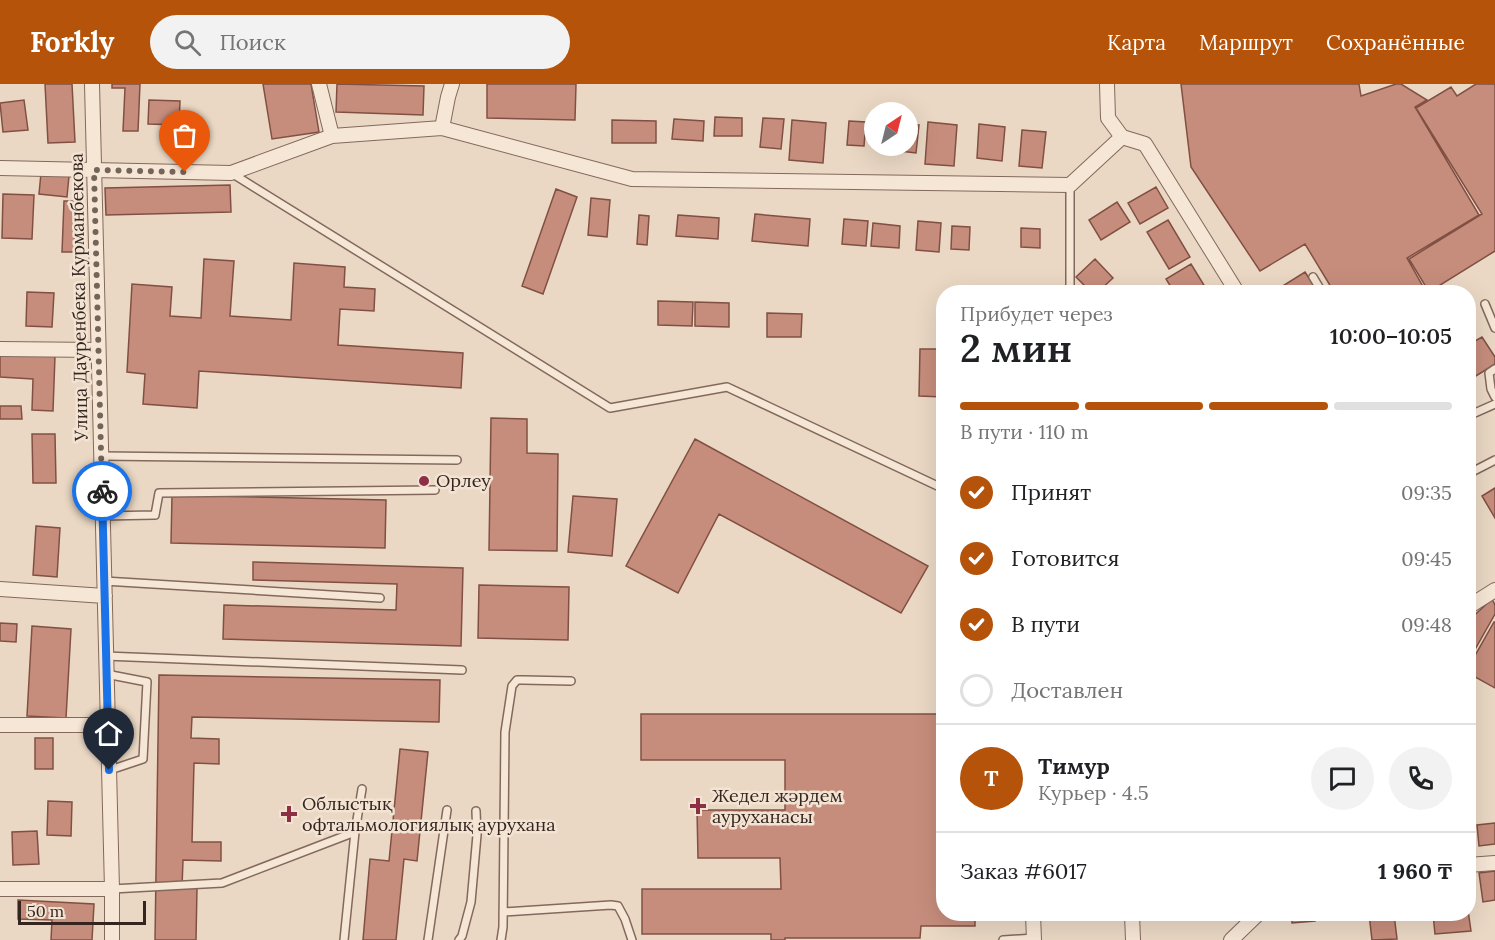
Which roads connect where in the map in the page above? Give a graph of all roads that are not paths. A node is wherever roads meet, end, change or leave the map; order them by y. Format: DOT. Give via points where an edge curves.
graph roads {
  1 [pos="92,84"];
  2 [pos="319,84"];
  3 [pos="452,84"];
  4 [pos="1107,84"];
  5 [pos="442,128"];
  6 [pos="332,136"];
  7 [pos="1122,137"];
  8 [pos="0,168"];
  9 [pos="94,170"];
  10 [pos="231,173"];
  11 [pos="1070,185"];
  12 [pos="1312,278"];
  13 [pos="1070,285"];
  14 [pos="1233,285"];
  15 [pos="1317,285"];
  16 [pos="1485,304"];
  17 [pos="1495,328"];
  18 [pos="0,349"];
  19 [pos="99,350"];
  20 [pos="1495,369"];
  21 [pos="1495,397"];
  22 [pos="1495,404"];
  23 [pos="1476,412"];
  24 [pos="101,456"];
  25 [pos="458,460"];
  26 [pos="1495,460"];
  27 [pos="1476,470"];
  28 [pos="936,485"];
  29 [pos="435,490"];
  30 [pos="103,516"];
  31 [pos="104,581"];
  32 [pos="0,589"];
  33 [pos="1495,590"];
  34 [pos="105,596"];
  35 [pos="380,598"];
  36 [pos="1476,602"];
  37 [pos="105,656"];
  38 [pos="462,670"];
  39 [pos="106,674"];
  40 [pos="571,681"];
  41 [pos="0,725"];
  42 [pos="108,725"];
  43 [pos="109,770"];
  44 [pos="362,789"];
  45 [pos="447,810"];
  46 [pos="476,811"];
  47 [pos="355,832"];
  48 [pos="1495,863"];
  49 [pos="1476,865"];
  50 [pos="0,889"];
  51 [pos="112,889"];
  52 [pos="503,912"];
  53 [pos="1034,921"];
  54 [pos="1132,921"];
  55 [pos="1251,921"];
  56 [pos="1034,939"];
  57 [pos="112,940"];
  58 [pos="344,940"];
  59 [pos="428,940"];
  60 [pos="459,940"];
  61 [pos="501,940"];
  62 [pos="632,940"];
  63 [pos="1003,940"];
  64 [pos="1133,940"];
  65 [pos="1231,940"];
  1 -- 9 [label="street, Улица Дауренбека Курманбекова"];
  2 -- 6 [label="street"];
  3 -- 5 [label="street"];
  4 -- 7 [label="street" via="1108,118"];
  5 -- 6 [label="street"];
  5 -- 11 [label="street" via="632,179"];
  6 -- 10 [label="street"];
  7 -- 11 [label="street"];
  7 -- 14 [label="street" via="1145,144"];
  8 -- 9 [label="street"];
  9 -- 10 [label="street"];
  9 -- 19 [label="street, Улица Дауренбека Курманбекова"];
  10 -- 28 [label="lane" via="610,408 727,387"];
  11 -- 13 [label="lane"];
  12 -- 15 [label="lane"];
  16 -- 17 [label="lane"];
  18 -- 19 [label="street"];
  19 -- 24 [label="street, Улица Дауренбека Курманбекова"];
  20 -- 21 [label="lane" via="1489,373"];
  22 -- 23 [label="lane"];
  24 -- 25 [label="lane"];
  24 -- 30 [label="street, Улица Дауренбека Курманбекова"];
  26 -- 27 [label="lane"];
  29 -- 30 [label="lane" via="159,493 155,515"];
  30 -- 31 [label="street, Улица Дауренбека Курманбекова"];
  31 -- 34 [label="street, Улица Дауренбека Курманбекова"];
  31 -- 35 [label="lane"];
  32 -- 34 [label="street"];
  33 -- 36 [label="street"];
  34 -- 37 [label="street, Улица Дауренбека Курманбекова"];
  37 -- 38 [label="lane"];
  37 -- 39 [label="street, Улица Дауренбека Курманбекова"];
  39 -- 42 [label="street, Улица Дауренбека Курманбекова"];
  39 -- 43 [label="lane" via="147,682 143,759"];
  40 -- 52 [label="lane" via="517,680 512,686 505,732"];
  41 -- 42 [label="street"];
  42 -- 43 [label="street, Улица Дауренбека Курманбекова"];
  43 -- 51 [label="street, Улица Дауренбека Курманбекова"];
  44 -- 47 [label="lane"];
  45 -- 59 [label="lane"];
  46 -- 60 [label="lane" via="471,902"];
  47 -- 51 [label="lane" via="222,883"];
  47 -- 58 [label="lane"];
  48 -- 49 [label="street"];
  50 -- 51 [label="street"];
  51 -- 57 [label="street, Улица Дауренбека Курманбекова"];
  52 -- 61 [label="lane"];
  52 -- 62 [label="lane" via="618,906"];
  53 -- 56 [label="street"];
  54 -- 64 [label="street"];
  55 -- 65 [label="street"];
  56 -- 63 [label="lane"];
}
